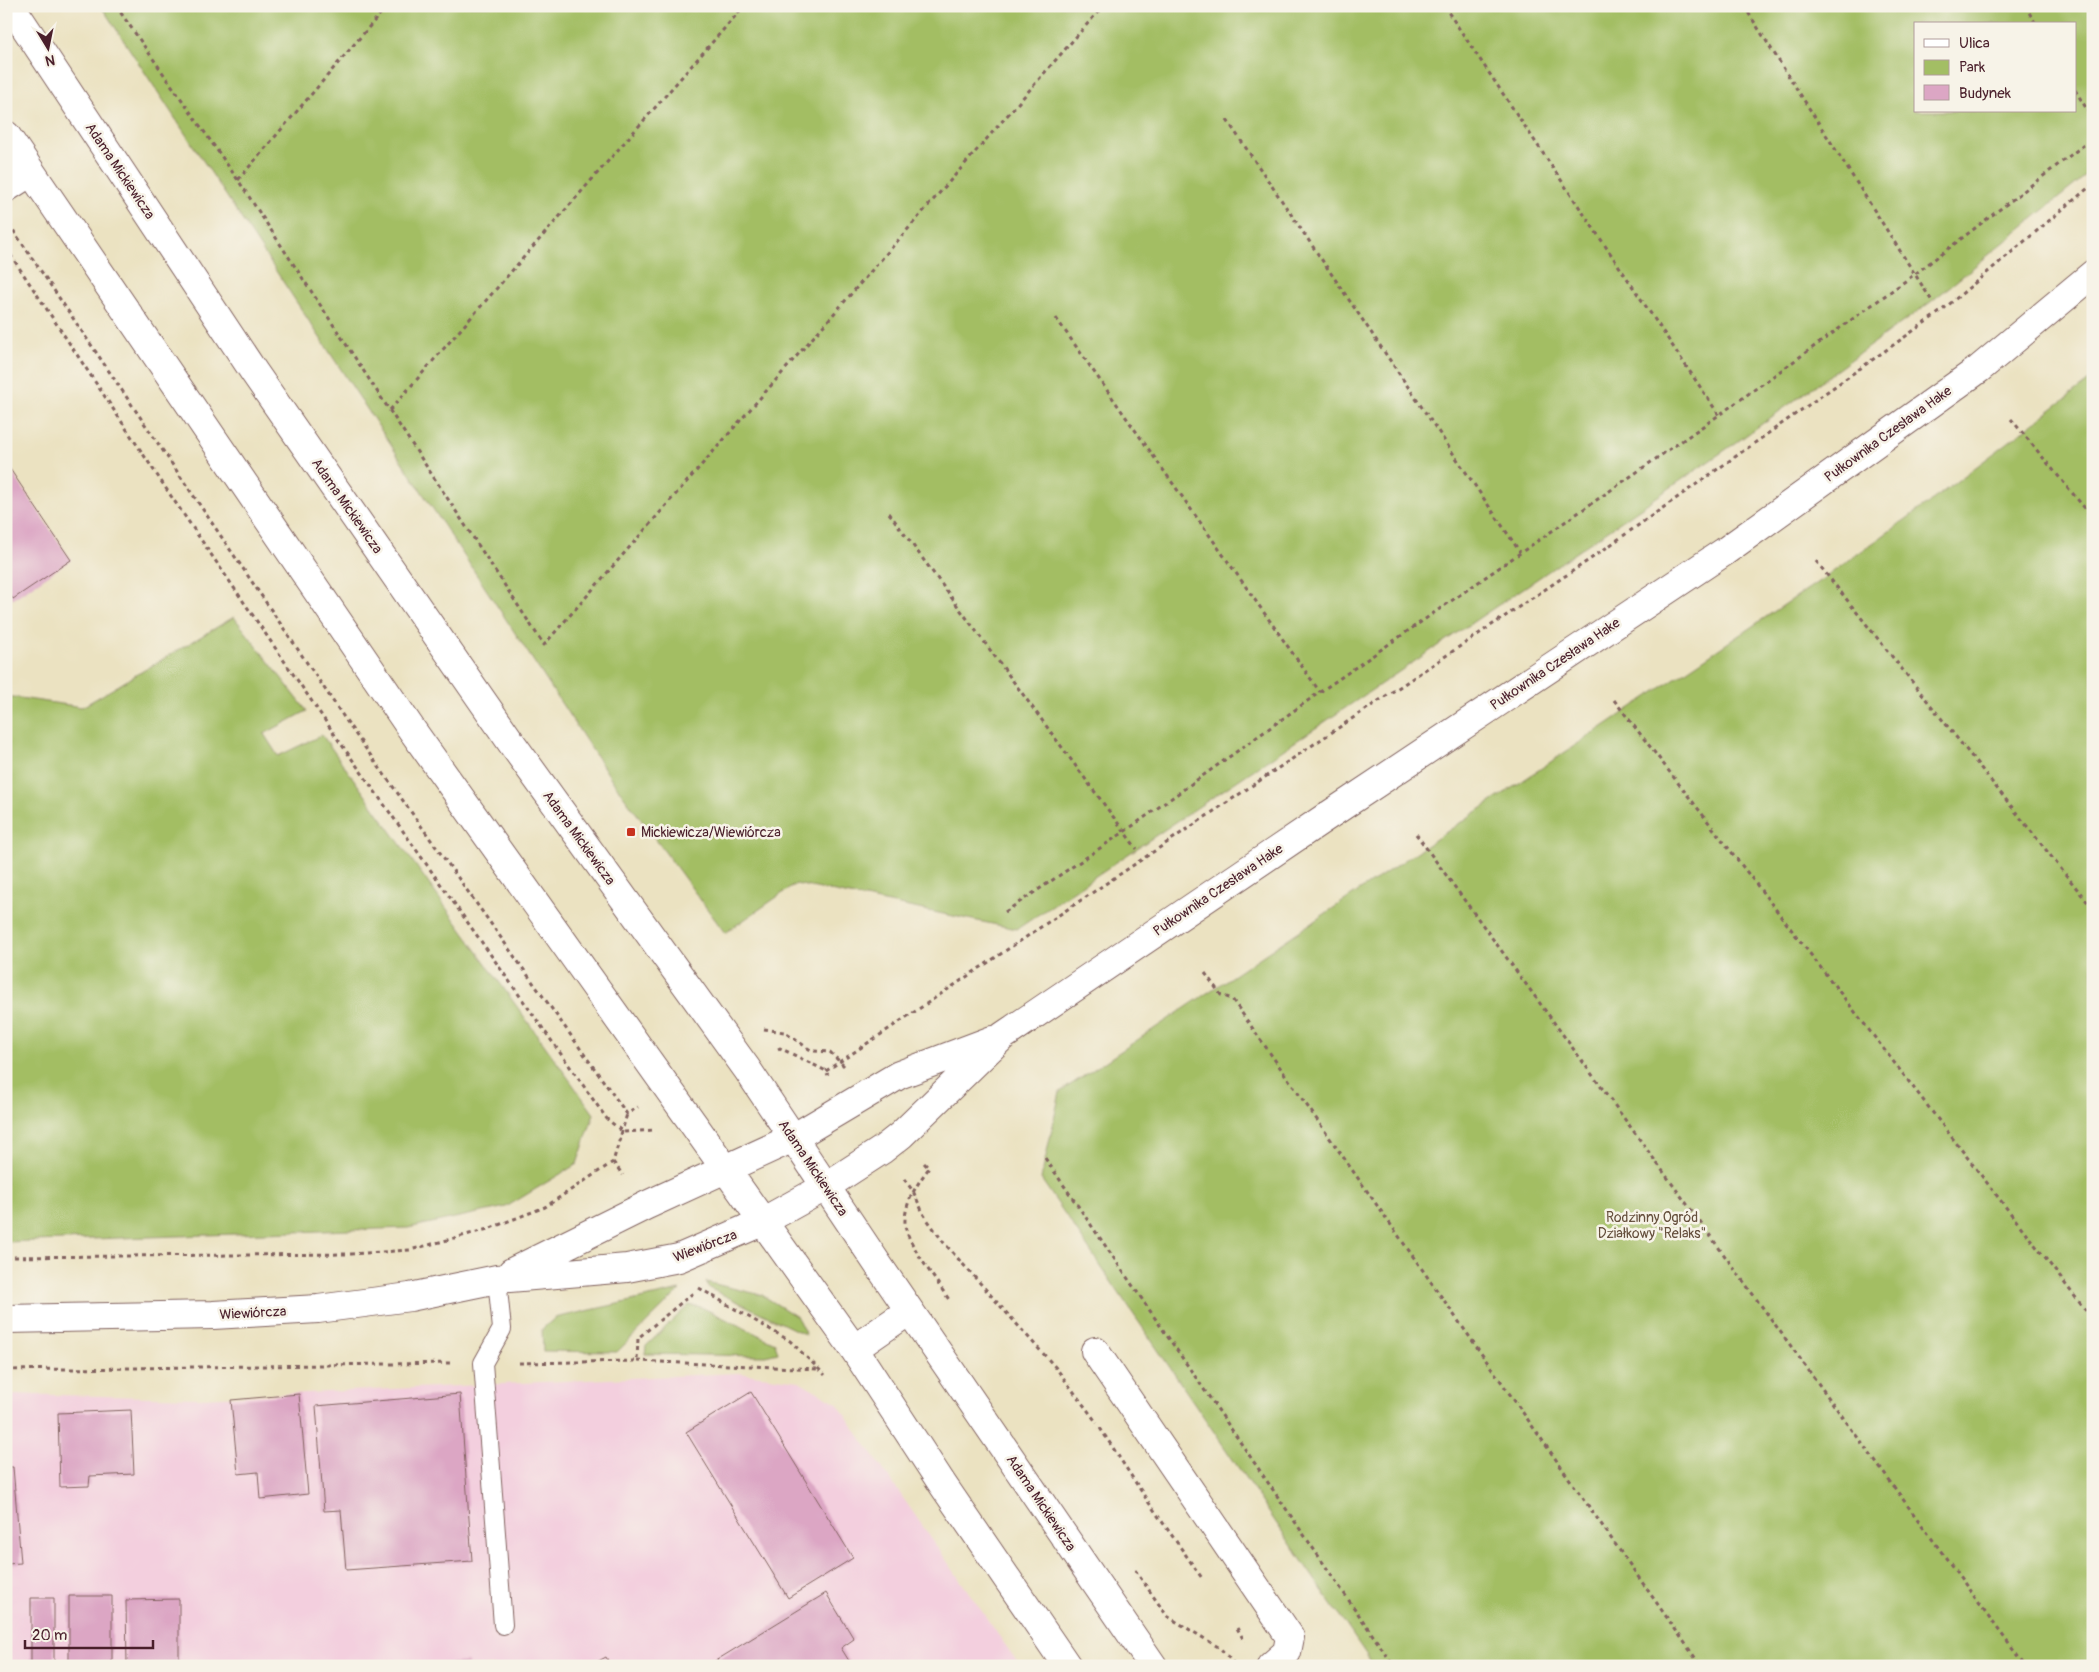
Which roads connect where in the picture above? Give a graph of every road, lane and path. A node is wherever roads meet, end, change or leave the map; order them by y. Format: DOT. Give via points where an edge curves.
graph roads {
  1 [pos="11,6"];
  2 [pos="116,6"];
  3 [pos="387,6"];
  4 [pos="744,6"];
  5 [pos="1103,6"];
  6 [pos="1444,6"];
  7 [pos="1744,6"];
  8 [pos="2025,6"];
  9 [pos="2035,22"];
  10 [pos="2076,92"];
  11 [pos="2093,119"];
  12 [pos="1228,120"];
  13 [pos="6,135"];
  14 [pos="2093,138"];
  15 [pos="31,172"];
  16 [pos="238,180"];
  17 [pos="2093,184"];
  18 [pos="6,188"];
  19 [pos="6,248"];
  20 [pos="1915,274"];
  21 [pos="2093,274"];
  22 [pos="1932,301"];
  23 [pos="1056,318"];
  24 [pos="390,410"];
  25 [pos="1719,415"];
  26 [pos="2011,419"];
  27 [pos="889,512"];
  28 [pos="2093,518"];
  29 [pos="1520,552"];
  30 [pos="1816,561"];
  31 [pos="1320,692"];
  32 [pos="1614,700"];
  33 [pos="1124,832"];
  34 [pos="1416,834"];
  35 [pos="1137,849"];
  36 [pos="2093,909"];
  37 [pos="1006,912"];
  38 [pos="1205,973"];
  39 [pos="1003,1036"];
  40 [pos="747,1069"];
  41 [pos="826,1071"];
  42 [pos="849,1104"];
  43 [pos="685,1111"];
  44 [pos="627,1114"];
  45 [pos="623,1132"];
  46 [pos="793,1138"];
  47 [pos="882,1150"];
  48 [pos="1045,1158"];
  49 [pos="613,1162"];
  50 [pos="929,1168"];
  51 [pos="726,1170"];
  52 [pos="825,1187"];
  53 [pos="913,1191"];
  54 [pos="647,1205"];
  55 [pos="762,1222"];
  56 [pos="6,1257"];
  57 [pos="679,1258"];
  58 [pos="497,1279"];
  59 [pos="699,1288"];
  60 [pos="952,1303"];
  61 [pos="910,1311"];
  62 [pos="6,1319"];
  63 [pos="2093,1320"];
  64 [pos="854,1349"];
  65 [pos="1095,1351"];
  66 [pos="637,1361"];
  67 [pos="483,1363"];
  68 [pos="819,1369"];
  69 [pos="6,1370"];
  70 [pos="832,1381"];
  71 [pos="1134,1569"];
  72 [pos="1203,1579"];
  73 [pos="503,1625"];
  74 [pos="1235,1626"];
  75 [pos="1261,1658"];
  76 [pos="1068,1666"];
  77 [pos="1152,1666"];
  78 [pos="1235,1666"];
  79 [pos="1394,1666"];
  80 [pos="1701,1666"];
  81 [pos="2025,1666"];
  1 -- 40 [label="street, Adama Mickiewicza" via="254,372 513,745"];
  2 -- 16 [label="path"];
  3 -- 16 [label="path"];
  4 -- 24 [label="path"];
  5 -- 24 [label="path" via="544,645"];
  6 -- 25 [label="path"];
  7 -- 20 [label="path"];
  8 -- 9 [label="path"];
  10 -- 11 [label="path"];
  12 -- 29 [label="path"];
  13 -- 15 [label="street"];
  14 -- 20 [label="path"];
  15 -- 18 [label="street"];
  15 -- 43 [label="street" via="412,730"];
  16 -- 24 [label="path"];
  17 -- 41 [label="path" via="1940,312 1589,560"];
  19 -- 45 [label="path" via="337,738 607,1119"];
  20 -- 22 [label="path"];
  20 -- 25 [label="path"];
  21 -- 39 [label="street, Pułkownika Czesława Hake" via="1979,369 1724,552"];
  23 -- 31 [label="path"];
  25 -- 29 [label="path"];
  26 -- 28 [label="path"];
  27 -- 33 [label="path"];
  29 -- 31 [label="path"];
  30 -- 36 [label="path"];
  31 -- 33 [label="path"];
  32 -- 63 [label="path"];
  33 -- 35 [label="path"];
  33 -- 37 [label="path"];
  34 -- 81 [label="path"];
  38 -- 80 [label="path" via="1220,995 1232,999"];
  39 -- 42 [label="street, Pułkownika Czesława Hake" via="899,1075"];
  39 -- 47 [label="street, Pułkownika Czesława Hake"];
  40 -- 41 [label="path" via="780,1048"];
  40 -- 46 [label="street, Adama Mickiewicza"];
  41 -- 42 [label="path"];
  42 -- 46 [label="street, Pułkownika Czesława Hake"];
  43 -- 45 [label="path" via="657,1130"];
  43 -- 51 [label="street"];
  44 -- 45 [label="path"];
  45 -- 49 [label="path"];
  46 -- 51 [label="street, Pułkownika Czesława Hake"];
  46 -- 52 [label="street, Adama Mickiewicza"];
  47 -- 52 [label="street, Pułkownika Czesława Hake"];
  47 -- 53 [label="path"];
  48 -- 79 [label="path"];
  49 -- 54 [label="path"];
  49 -- 56 [label="path" via="545,1207 488,1230 410,1250 352,1254"];
  50 -- 53 [label="path"];
  51 -- 54 [label="street, Wiewiórcza"];
  51 -- 55 [label="street"];
  52 -- 55 [label="street, Wiewiórcza"];
  52 -- 61 [label="street, Adama Mickiewicza"];
  53 -- 60 [label="path" via="904,1225"];
  53 -- 72 [label="path" via="924,1215 944,1244 1062,1376"];
  54 -- 58 [label="street, Wiewiórcza"];
  55 -- 57 [label="street, Wiewiórcza"];
  55 -- 64 [label="street"];
  57 -- 58 [label="street, Wiewiórcza" via="627,1268"];
  57 -- 59 [label="path"];
  58 -- 62 [label="street, Wiewiórcza" via="410,1297 318,1309 213,1315"];
  58 -- 67 [label="lane" via="502,1329"];
  59 -- 66 [label="path" via="638,1338"];
  59 -- 68 [label="path" via="790,1341"];
  61 -- 64 [label="street"];
  61 -- 77 [label="street, Adama Mickiewicza"];
  64 -- 76 [label="street"];
  65 -- 75 [label="street" via="1290,1637 1287,1652"];
  66 -- 67 [label="path"];
  66 -- 68 [label="path"];
  67 -- 69 [label="path"];
  67 -- 73 [label="lane"];
  68 -- 70 [label="path"];
  71 -- 78 [label="path" via="1167,1616 1220,1648"];
  74 -- 75 [label="path"];
}
